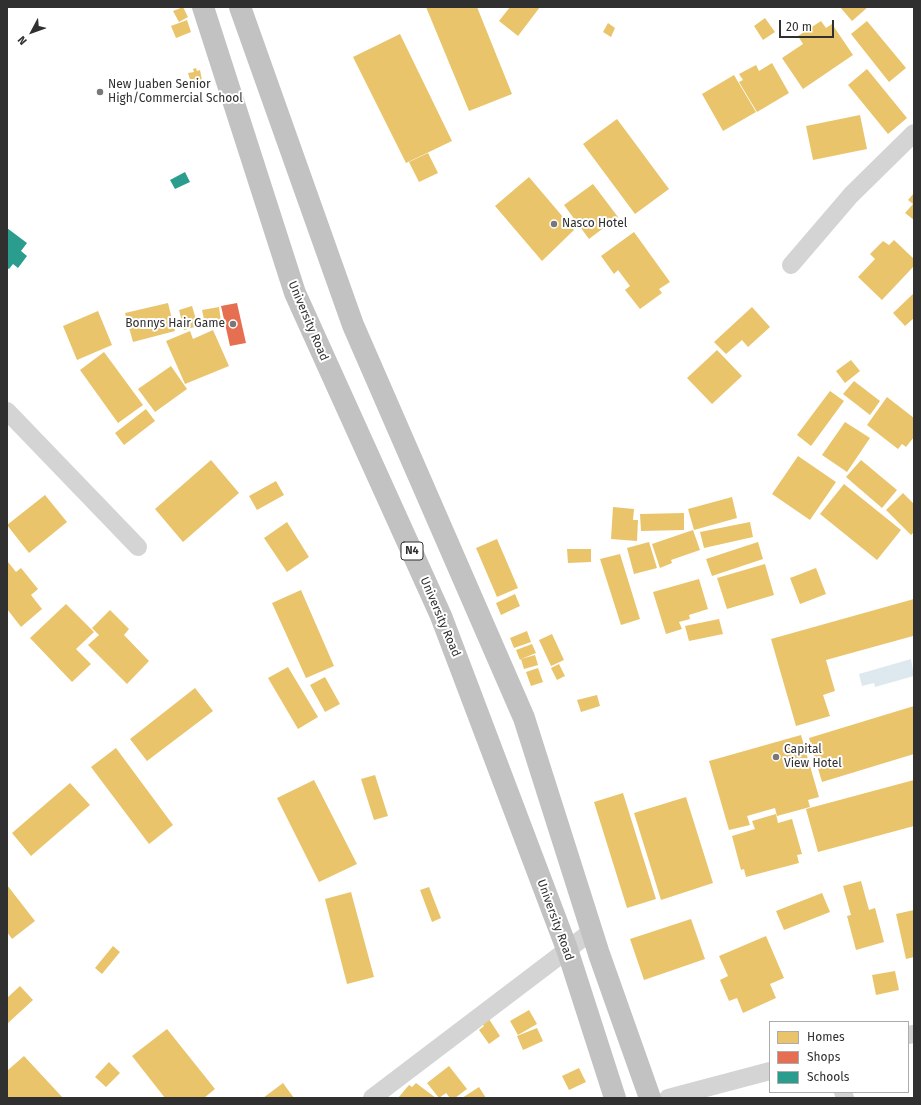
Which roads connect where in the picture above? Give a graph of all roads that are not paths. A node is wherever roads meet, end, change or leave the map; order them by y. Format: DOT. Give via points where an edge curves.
graph roads {
  1 [pos="203,7"];
  2 [pos="240,7"];
  3 [pos="914,133"];
  4 [pos="791,265"];
  5 [pos="7,411"];
  6 [pos="138,547"];
  7 [pos="592,931"];
  8 [pos="567,949"];
  9 [pos="610,986"];
  10 [pos="582,995"];
  11 [pos="769,1071"];
  12 [pos="372,1098"];
  13 [pos="615,1098"];
  14 [pos="650,1098"];
  15 [pos="668,1098"];
  1 -- 8 [label="highway, University Road / N4" via="295,293 441,616"];
  2 -- 7 [label="highway" via="353,325 524,718"];
  3 -- 4 [label="street" via="851,195"];
  5 -- 6 [label="street"];
  7 -- 8 [label="street"];
  7 -- 9 [label="highway"];
  8 -- 10 [label="highway, University Road / N4"];
  8 -- 12 [label="street"];
  9 -- 10 [label="highway"];
  9 -- 14 [label="highway"];
  10 -- 13 [label="highway, University Road / N4"];
  11 -- 15 [label="street"];
}
